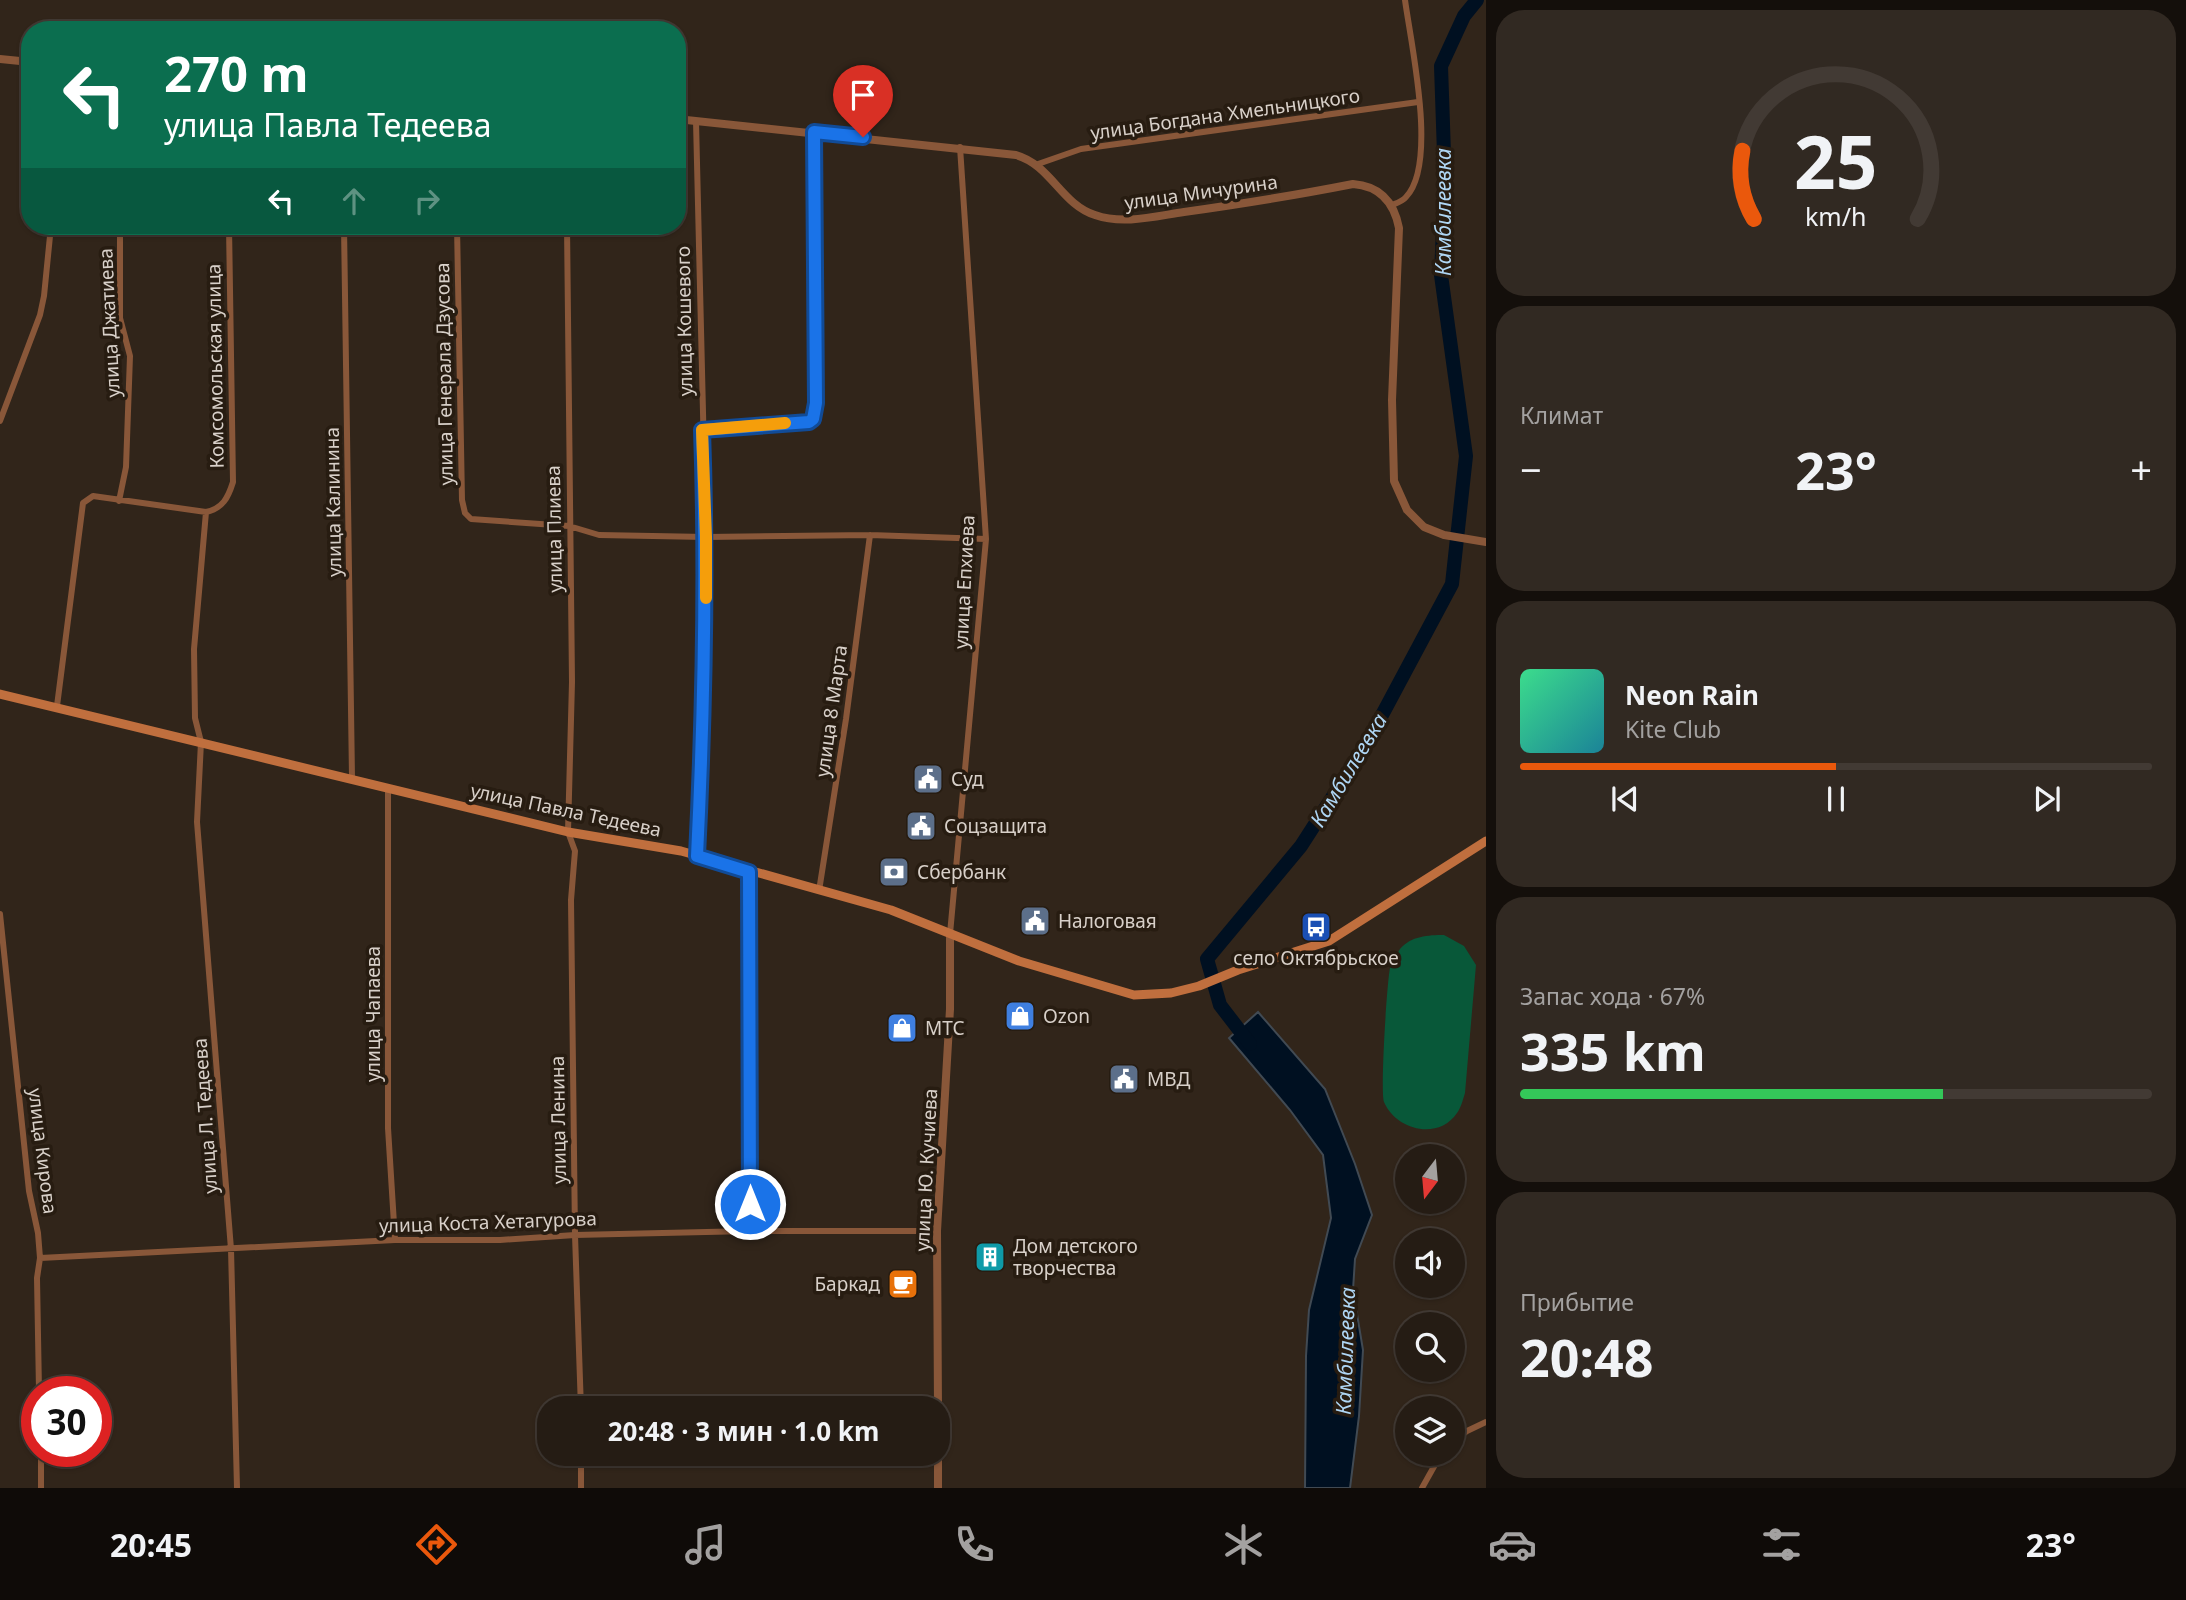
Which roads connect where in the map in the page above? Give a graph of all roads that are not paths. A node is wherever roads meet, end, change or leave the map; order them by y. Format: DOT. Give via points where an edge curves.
graph roads {
  1 [pos="1405,0"];
  2 [pos="0,60"];
  3 [pos="21,61"];
  4 [pos="1418,102"];
  5 [pos="686,120"];
  6 [pos="696,121"];
  7 [pos="814,132"];
  8 [pos="960,147"];
  9 [pos="1038,164"];
  10 [pos="1392,205"];
  11 [pos="50,235"];
  12 [pos="120,235"];
  13 [pos="229,235"];
  14 [pos="344,235"];
  15 [pos="457,235"];
  16 [pos="567,235"];
  17 [pos="0,421"];
  18 [pos="702,430"];
  19 [pos="119,501"];
  20 [pos="206,512"];
  21 [pos="569,527"];
  22 [pos="870,534"];
  23 [pos="706,537"];
  24 [pos="986,539"];
  25 [pos="1486,542"];
  26 [pos="0,694"];
  27 [pos="57,706"];
  28 [pos="201,742"];
  29 [pos="352,778"];
  30 [pos="388,788"];
  31 [pos="568,832"];
  32 [pos="1486,841"];
  33 [pos="697,856"];
  34 [pos="749,872"];
  35 [pos="819,891"];
  36 [pos="0,914"];
  37 [pos="950,934"];
  38 [pos="750,1231"];
  39 [pos="937,1231"];
  40 [pos="575,1235"];
  41 [pos="395,1240"];
  42 [pos="231,1249"];
  43 [pos="40,1258"];
  44 [pos="39,1376"];
  45 [pos="581,1396"];
  46 [pos="938,1396"];
  47 [pos="1486,1422"];
  48 [pos="1465,1433"];
  49 [pos="581,1466"];
  50 [pos="938,1466"];
  51 [pos="1434,1466"];
  52 [pos="41,1467"];
  53 [pos="41,1488"];
  54 [pos="237,1488"];
  55 [pos="581,1488"];
  56 [pos="938,1488"];
  57 [pos="1422,1488"];
  1 -- 4 [label="street"];
  2 -- 3 [label="street"];
  4 -- 9 [label="street, улица Богдана Хмельницкого" via="1081,149"];
  4 -- 10 [label="street" via="1423,137 1414,185 1405,199"];
  5 -- 6 [label="street, улица Мичурина"];
  6 -- 7 [label="street, улица Мичурина"];
  6 -- 18 [label="street, улица Кошевого"];
  7 -- 8 [label="street, улица Мичурина"];
  7 -- 18 [label="street" via="813,419"];
  8 -- 9 [label="street, улица Мичурина" via="1016,155"];
  8 -- 24 [label="street, улица Епхиева"];
  9 -- 10 [label="street, улица Мичурина" via="1078,206 1112,220 1353,184 1379,191"];
  10 -- 25 [label="street" via="1399,228 1392,400 1394,481 1407,510 1424,527"];
  11 -- 17 [label="street" via="40,315"];
  12 -- 19 [label="street, улица Джатиева" via="120,318 130,356 126,467"];
  13 -- 20 [label="street, Комсомольская улица" via="233,482 227,498 217,509"];
  14 -- 29 [label="street, улица Калинина"];
  15 -- 21 [label="street, улица Генерала Дзусова" via="465,513 471,519"];
  16 -- 21 [label="street, улица Плиева"];
  18 -- 23 [label="street, улица Кошевого"];
  19 -- 20 [label="street"];
  19 -- 27 [label="street" via="93,496 83,503"];
  20 -- 28 [label="street" via="194,649 195,718"];
  21 -- 23 [label="street" via="599,535"];
  21 -- 31 [label="street, улица Плиева" via="572,682"];
  22 -- 23 [label="street"];
  22 -- 24 [label="street"];
  22 -- 35 [label="street, улица 8 Марта"];
  23 -- 33 [label="street, улица Кошевого"];
  24 -- 37 [label="street, улица Епхиева"];
  26 -- 27 [label="main road, улица Павла Тедеева"];
  27 -- 28 [label="main road, улица Павла Тедеева"];
  28 -- 29 [label="main road, улица Павла Тедеева"];
  28 -- 42 [label="street, улица Л. Тедеева" via="197,822"];
  29 -- 30 [label="main road, улица Павла Тедеева"];
  30 -- 31 [label="main road, улица Павла Тедеева"];
  30 -- 41 [label="street, улица Чапаева" via="388,1128"];
  31 -- 33 [label="main road, улица Павла Тедеева"];
  31 -- 40 [label="street, улица Ленина" via="575,851 571,900"];
  32 -- 37 [label="main road, улица Павла Тедеева" via="1329,941 1171,993 1134,995 1019,961"];
  33 -- 34 [label="main road, улица Павла Тедеева"];
  34 -- 35 [label="main road, улица Павла Тедеева"];
  34 -- 38 [label="street"];
  35 -- 37 [label="main road, улица Павла Тедеева" via="891,910"];
  36 -- 43 [label="street, улица Кирова"];
  37 -- 39 [label="street, улица Ю. Кучиева"];
  38 -- 39 [label="street, улица Коста Хетагурова"];
  38 -- 40 [label="street, улица Коста Хетагурова"];
  39 -- 46 [label="street, улица Ю. Кучиева"];
  40 -- 41 [label="street, улица Коста Хетагурова"];
  40 -- 45 [label="street, улица Ленина"];
  41 -- 42 [label="street, улица Коста Хетагурова"];
  42 -- 43 [label="street, улица Коста Хетагурова"];
  42 -- 54 [label="street, улица Л. Тедеева"];
  43 -- 44 [label="street, улица Кирова"];
  47 -- 48 [label="street"];
  49 -- 55 [label="street"];
  50 -- 56 [label="street"];
  51 -- 57 [label="street"];
  52 -- 53 [label="street"];
}
